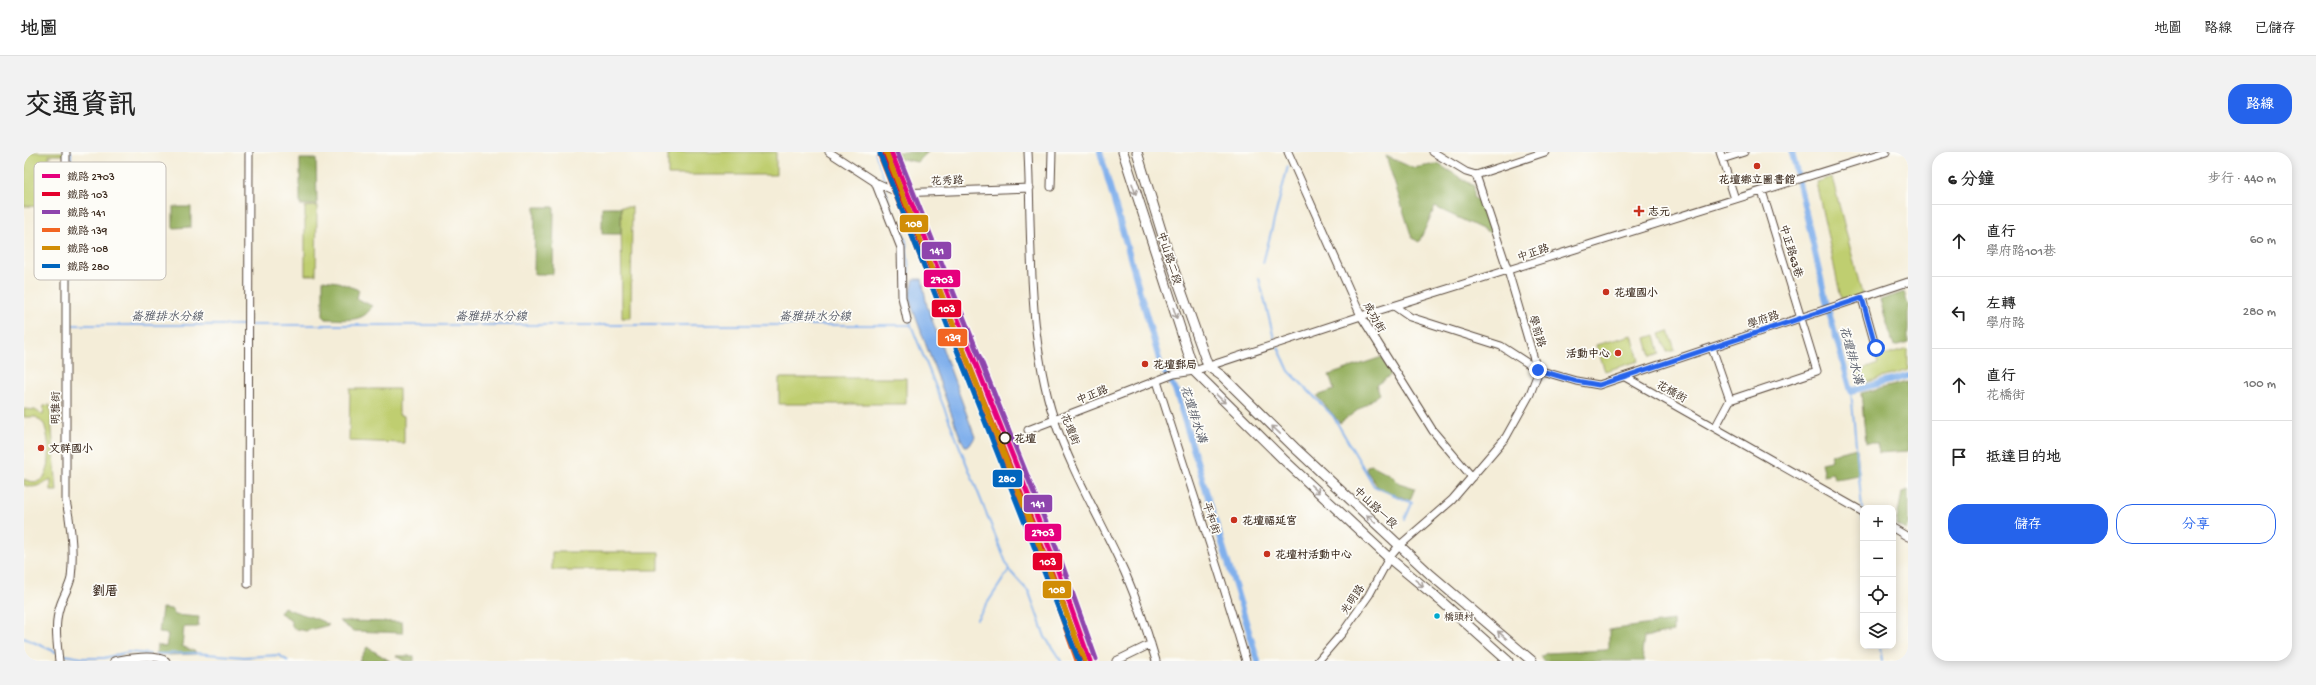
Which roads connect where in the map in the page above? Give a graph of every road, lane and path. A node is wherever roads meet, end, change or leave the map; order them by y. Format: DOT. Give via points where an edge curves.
graph roads {
  1 [pos="249,152"];
  2 [pos="829,152"];
  3 [pos="1028,152"];
  4 [pos="1052,152"];
  5 [pos="1123,152"];
  6 [pos="1137,152"];
  7 [pos="1288,152"];
  8 [pos="1433,152"];
  9 [pos="1546,152"];
  10 [pos="1744,152"];
  11 [pos="1886,152"];
  12 [pos="1721,155"];
  13 [pos="1476,175"];
  14 [pos="876,182"];
  15 [pos="1051,187"];
  16 [pos="1030,188"];
  17 [pos="1762,191"];
  18 [pos="1735,199"];
  19 [pos="1508,271"];
  20 [pos="66,280"];
  21 [pos="1908,282"];
  22 [pos="1862,298"];
  23 [pos="1394,306"];
  24 [pos="1361,316"];
  25 [pos="1801,318"];
  26 [pos="907,320"];
  27 [pos="1712,348"];
  28 [pos="1876,348"];
  29 [pos="1208,366"];
  30 [pos="1538,370"];
  31 [pos="1194,371"];
  32 [pos="1625,377"];
  33 [pos="1161,379"];
  34 [pos="1730,400"];
  35 [pos="1054,420"];
  36 [pos="1715,428"];
  37 [pos="1028,430"];
  38 [pos="1472,477"];
  39 [pos="1860,510"];
  40 [pos="1896,530"];
  41 [pos="1908,536"];
  42 [pos="1399,546"];
  43 [pos="1389,558"];
  44 [pos="248,584"];
  45 [pos="1151,644"];
  46 [pos="59,661"];
  47 [pos="114,661"];
  48 [pos="166,661"];
  49 [pos="1116,661"];
  50 [pos="1156,661"];
  51 [pos="1246,661"];
  52 [pos="1318,661"];
  53 [pos="1508,661"];
  54 [pos="1532,661"];
  1 -- 44 [label="street"];
  2 -- 14 [label="street, 花秀路"];
  3 -- 16 [label="street, 花壇街"];
  4 -- 15 [label="street"];
  5 -- 31 [label="main road, 中山路二段, one-way"];
  6 -- 29 [label="main road, 中山路二段" via="1178,284"];
  7 -- 24 [label="street, 成功街"];
  8 -- 13 [label="street" via="1466,172"];
  9 -- 13 [label="street"];
  10 -- 12 [label="street"];
  11 -- 17 [label="street, 中正路"];
  12 -- 18 [label="street"];
  13 -- 19 [label="street, 學前路"];
  14 -- 16 [label="street, 花秀路" via="899,193"];
  14 -- 26 [label="street" via="901,248 902,297"];
  16 -- 35 [label="street, 花壇街" via="1031,251 1039,355"];
  17 -- 18 [label="street, 中正路"];
  17 -- 25 [label="street, 中正路63巷"];
  18 -- 19 [label="street, 中正路"];
  19 -- 23 [label="street, 中正路"];
  19 -- 30 [label="street, 學前路"];
  20 -- 46 [label="street, 明雅街" via="66,501 72,568 70,583 56,622"];
  21 -- 22 [label="street, 學府路"];
  22 -- 25 [label="street, 學府路"];
  22 -- 28 [label="street"];
  23 -- 24 [label="street, 中正路"];
  23 -- 30 [label="street" via="1410,317 1501,346"];
  24 -- 29 [label="street, 中正路"];
  24 -- 38 [label="street, 成功街" via="1433,431"];
  25 -- 27 [label="street, 學府路"];
  25 -- 34 [label="street, 中正路63巷" via="1817,371"];
  27 -- 32 [label="street, 學府路"];
  27 -- 34 [label="street"];
  29 -- 31 [label="street"];
  42 -- 29 [label="main road, 中山路一段, one-way" via="1222,376"];
  30 -- 32 [label="street" via="1599,385"];
  30 -- 38 [label="street" via="1530,394 1506,437"];
  31 -- 33 [label="street, 中正路"];
  31 -- 43 [label="main road, one-way" via="1283,460"];
  32 -- 36 [label="street, 花橋街"];
  33 -- 35 [label="street, 中正路"];
  33 -- 51 [label="street, 平和街"];
  34 -- 36 [label="street"];
  35 -- 37 [label="street, 中正路"];
  35 -- 45 [label="street, 花壇街" via="1121,563"];
  36 -- 39 [label="street, 花橋街"];
  38 -- 42 [label="street" via="1441,511"];
  40 -- 41 [label="street"];
  42 -- 43 [label="street, 光明路"];
  54 -- 42 [label="main road, 中山路一段, one-way"];
  43 -- 52 [label="street, 光明路" via="1369,595 1343,632"];
  43 -- 53 [label="main road, one-way" via="1442,600"];
  45 -- 49 [label="street"];
  45 -- 50 [label="street, 花壇街"];
  47 -- 48 [label="street" via="159,657"];
}
